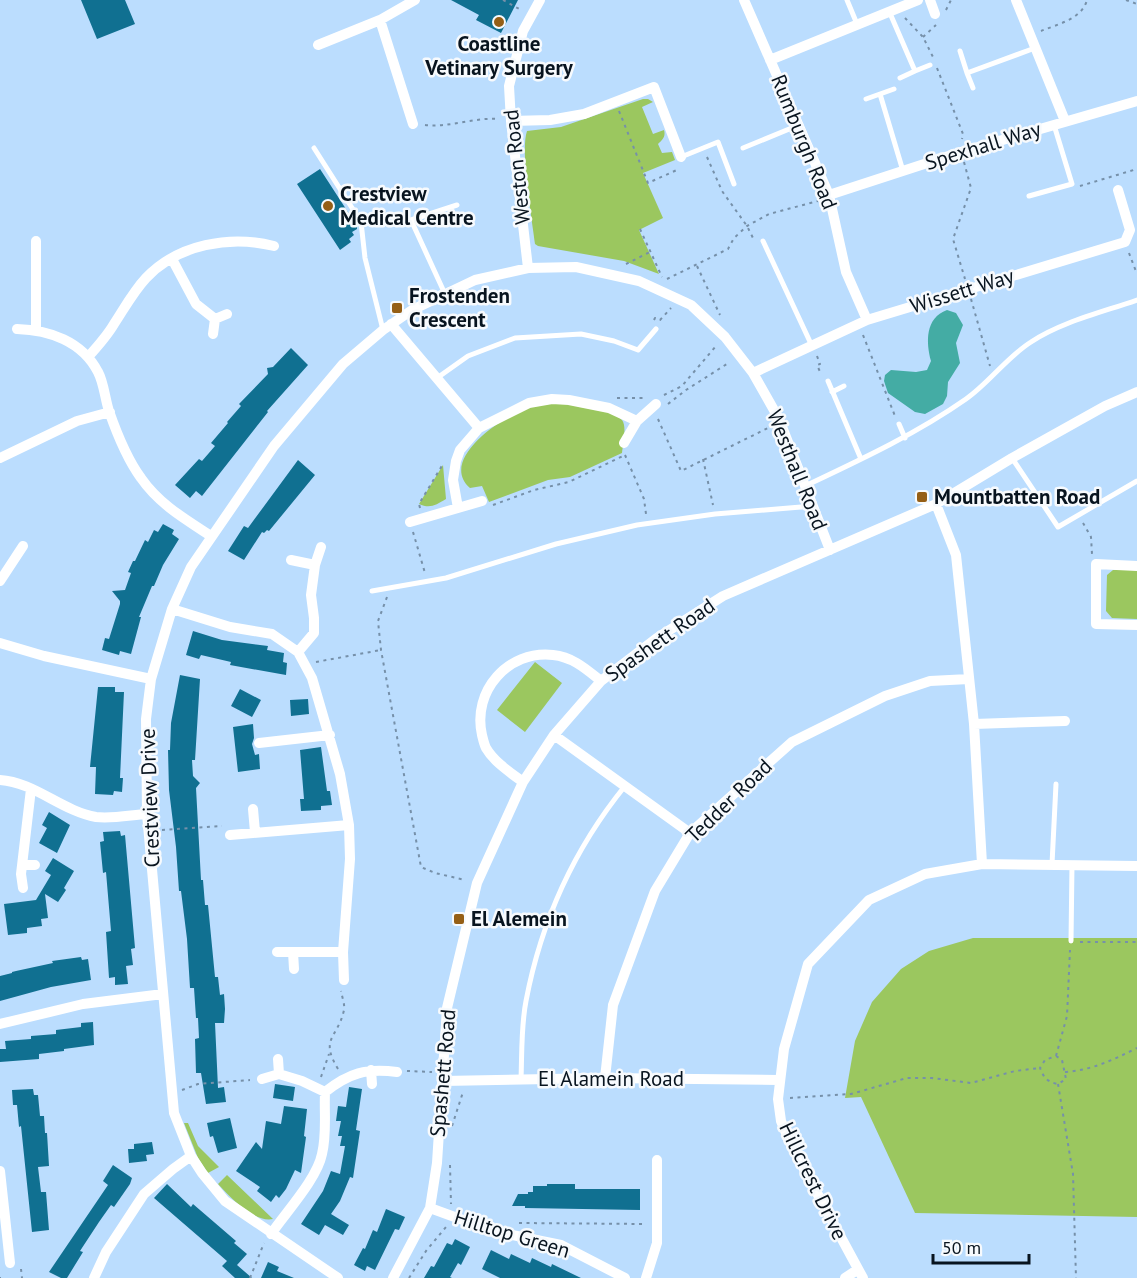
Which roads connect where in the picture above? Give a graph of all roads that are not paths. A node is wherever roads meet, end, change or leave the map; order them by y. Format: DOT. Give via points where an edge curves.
graph roads {
  1 [pos="415,0"];
  2 [pos="540,0"];
  3 [pos="744,0"];
  4 [pos="847,0"];
  5 [pos="918,0"];
  6 [pos="930,0"];
  7 [pos="1016,0"];
  8 [pos="893,10"];
  9 [pos="935,14"];
  10 [pos="380,20"];
  11 [pos="857,24"];
  12 [pos="318,45"];
  13 [pos="1035,48"];
  14 [pos="960,51"];
  15 [pos="770,60"];
  16 [pos="930,65"];
  17 [pos="915,71"];
  18 [pos="968,73"];
  19 [pos="900,78"];
  20 [pos="973,88"];
  21 [pos="894,89"];
  22 [pos="880,94"];
  23 [pos="866,99"];
  24 [pos="1137,101"];
  25 [pos="511,121"];
  26 [pos="1065,121"];
  27 [pos="413,124"];
  28 [pos="1054,124"];
  29 [pos="798,125"];
  30 [pos="314,147"];
  31 [pos="743,148"];
  32 [pos="684,161"];
  33 [pos="903,171"];
  34 [pos="734,184"];
  35 [pos="1118,190"];
  36 [pos="830,196"];
  37 [pos="1029,196"];
  38 [pos="457,205"];
  39 [pos="36,241"];
  40 [pos="763,241"];
  41 [pos="274,246"];
  42 [pos="172,259"];
  43 [pos="528,268"];
  44 [pos="445,294"];
  45 [pos="1137,300"];
  46 [pos="227,314"];
  47 [pos="215,319"];
  48 [pos="863,322"];
  49 [pos="387,327"];
  50 [pos="17,329"];
  51 [pos="36,329"];
  52 [pos="656,330"];
  53 [pos="213,334"];
  54 [pos="812,346"];
  55 [pos="88,357"];
  56 [pos="753,373"];
  57 [pos="436,378"];
  58 [pos="828,381"];
  59 [pos="844,386"];
  60 [pos="832,392"];
  61 [pos="1137,392"];
  62 [pos="658,402"];
  63 [pos="110,412"];
  64 [pos="637,421"];
  65 [pos="899,424"];
  66 [pos="479,428"];
  67 [pos="904,438"];
  68 [pos="624,443"];
  69 [pos="0,458"];
  70 [pos="1012,458"];
  71 [pos="861,459"];
  72 [pos="1137,481"];
  73 [pos="805,486"];
  74 [pos="482,501"];
  75 [pos="936,504"];
  76 [pos="813,506"];
  77 [pos="458,508"];
  78 [pos="410,522"];
  79 [pos="211,536"];
  80 [pos="23,546"];
  81 [pos="321,547"];
  82 [pos="830,550"];
  83 [pos="291,561"];
  84 [pos="315,565"];
  85 [pos="1137,566"];
  86 [pos="0,581"];
  87 [pos="372,591"];
  88 [pos="172,609"];
  89 [pos="1137,625"];
  90 [pos="0,643"];
  91 [pos="298,652"];
  92 [pos="151,679"];
  93 [pos="969,679"];
  94 [pos="601,681"];
  95 [pos="1065,721"];
  96 [pos="974,724"];
  97 [pos="330,735"];
  98 [pos="554,735"];
  99 [pos="259,743"];
  100 [pos="0,780"];
  101 [pos="523,782"];
  102 [pos="1056,784"];
  103 [pos="625,786"];
  104 [pos="31,789"];
  105 [pos="254,809"];
  106 [pos="147,814"];
  107 [pos="349,825"];
  108 [pos="255,832"];
  109 [pos="690,833"];
  110 [pos="230,835"];
  111 [pos="982,864"];
  112 [pos="1052,864"];
  113 [pos="22,865"];
  114 [pos="35,865"];
  115 [pos="1072,865"];
  116 [pos="1137,866"];
  117 [pos="23,888"];
  118 [pos="1071,942"];
  119 [pos="277,952"];
  120 [pos="293,952"];
  121 [pos="344,952"];
  122 [pos="294,969"];
  123 [pos="344,980"];
  124 [pos="163,994"];
  125 [pos="0,1024"];
  126 [pos="278,1059"];
  127 [pos="371,1070"];
  128 [pos="397,1072"];
  129 [pos="279,1074"];
  130 [pos="443,1077"];
  131 [pos="605,1078"];
  132 [pos="522,1079"];
  133 [pos="262,1080"];
  134 [pos="779,1080"];
  135 [pos="372,1084"];
  136 [pos="321,1090"];
  137 [pos="191,1156"];
  138 [pos="657,1160"];
  139 [pos="0,1172"];
  140 [pos="430,1208"];
  141 [pos="268,1238"];
  142 [pos="10,1263"];
  143 [pos="860,1274"];
  144 [pos="94,1278"];
  145 [pos="338,1278"];
  146 [pos="393,1278"];
  147 [pos="625,1278"];
  148 [pos="646,1278"];
  149 [pos="845,1278"];
  1 -- 10 [label="street"];
  2 -- 25 [label="street, Weston Road" via="523,32 509,86"];
  3 -- 15 [label="street, Rumburgh Road"];
  4 -- 11 [label="lane"];
  5 -- 8 [label="street"];
  6 -- 9 [label="street"];
  7 -- 13 [label="street"];
  8 -- 11 [label="street"];
  8 -- 17 [label="lane"];
  10 -- 12 [label="street"];
  10 -- 27 [label="street"];
  11 -- 15 [label="street"];
  13 -- 18 [label="lane"];
  13 -- 26 [label="street"];
  14 -- 18 [label="lane"];
  15 -- 29 [label="street, Rumburgh Road"];
  16 -- 17 [label="lane"];
  17 -- 19 [label="lane"];
  18 -- 20 [label="lane"];
  21 -- 22 [label="lane"];
  22 -- 23 [label="lane"];
  22 -- 33 [label="lane"];
  24 -- 26 [label="street, Spexhall Way"];
  25 -- 32 [label="street" via="584,114 654,87"];
  25 -- 43 [label="street, Weston Road"];
  26 -- 28 [label="street, Spexhall Way"];
  28 -- 33 [label="street, Spexhall Way"];
  28 -- 37 [label="lane" via="1072,184"];
  29 -- 31 [label="lane"];
  29 -- 36 [label="street, Rumburgh Road"];
  30 -- 49 [label="lane" via="361,222 364,258"];
  32 -- 34 [label="lane" via="718,142"];
  33 -- 36 [label="street, Spexhall Way"];
  35 -- 48 [label="street, Wissett Way" via="1130,230 1125,242"];
  36 -- 48 [label="street, Rumburgh Road" via="846,272"];
  38 -- 44 [label="lane" via="411,220"];
  39 -- 51 [label="street"];
  40 -- 54 [label="lane"];
  41 -- 42 [label="street" via="249,241 221,242"];
  42 -- 47 [label="street" via="196,304"];
  42 -- 55 [label="street" via="146,278"];
  43 -- 44 [label="street, Westhall Road" via="475,280"];
  43 -- 56 [label="street, Westhall Road" via="576,267 639,281 691,305"];
  44 -- 49 [label="street, Westhall Road"];
  45 -- 67 [label="lane" via="1030,342 968,398"];
  46 -- 47 [label="street"];
  47 -- 53 [label="street"];
  48 -- 54 [label="street, Wissett Way"];
  49 -- 57 [label="street"];
  49 -- 79 [label="street, Crestview Drive" via="343,364 274,446"];
  50 -- 51 [label="street"];
  51 -- 55 [label="street" via="64,338"];
  52 -- 57 [label="lane" via="638,350 581,334 515,338 468,356"];
  54 -- 56 [label="street, Wissett Way"];
  55 -- 63 [label="street" via="99,373"];
  56 -- 73 [label="street, Westhall Road" via="779,419"];
  57 -- 66 [label="street"];
  58 -- 60 [label="lane"];
  59 -- 60 [label="lane"];
  60 -- 71 [label="lane"];
  61 -- 70 [label="street, Spashett Road"];
  62 -- 64 [label="street"];
  63 -- 69 [label="street" via="77,421"];
  63 -- 79 [label="street" via="126,451 152,491 170,509"];
  64 -- 66 [label="street" via="609,408 552,399 529,403"];
  64 -- 68 [label="street"];
  65 -- 67 [label="lane"];
  66 -- 77 [label="street" via="460,450 456,461 453,480"];
  67 -- 71 [label="lane"];
  70 -- 72 [label="lane" via="1058,527"];
  70 -- 75 [label="street, Spashett Road"];
  71 -- 73 [label="lane"];
  73 -- 76 [label="street, Westhall Road"];
  74 -- 77 [label="street"];
  75 -- 82 [label="street, Spashett Road"];
  75 -- 93 [label="street" via="956,555"];
  76 -- 82 [label="street, Westhall Road"];
  76 -- 87 [label="lane" via="647,523 556,544 446,578"];
  77 -- 78 [label="street"];
  79 -- 88 [label="street, Crestview Drive" via="191,567"];
  80 -- 86 [label="street"];
  81 -- 84 [label="street"];
  82 -- 94 [label="street, Spashett Road" via="723,596 657,638"];
  83 -- 84 [label="street"];
  84 -- 91 [label="street" via="311,596 314,633"];
  85 -- 89 [label="street" via="1096,564 1096,624"];
  88 -- 91 [label="street" via="230,627 272,634"];
  88 -- 92 [label="street, Crestview Drive"];
  90 -- 92 [label="street"];
  91 -- 97 [label="street" via="312,678"];
  92 -- 106 [label="street, Crestview Drive" via="146,719"];
  93 -- 96 [label="street"];
  93 -- 109 [label="street, Tedder Road" via="930,681 885,696 792,742"];
  94 -- 98 [label="street, Spashett Road"];
  94 -- 101 [label="street" via="575,660 555,655 537,654 515,661 500,672 485,694 479,721 485,747"];
  95 -- 96 [label="street"];
  96 -- 111 [label="street"];
  97 -- 99 [label="street"];
  97 -- 107 [label="street"];
  98 -- 101 [label="street, Spashett Road"];
  98 -- 103 [label="street"];
  100 -- 104 [label="street"];
  101 -- 130 [label="street, Spashett Road" via="477,883 447,1008"];
  102 -- 112 [label="lane"];
  103 -- 109 [label="street"];
  103 -- 132 [label="lane" via="583,845 549,916 526,1002"];
  104 -- 106 [label="street" via="96,817"];
  104 -- 113 [label="street"];
  105 -- 108 [label="street"];
  106 -- 124 [label="street, Crestview Drive"];
  107 -- 108 [label="street"];
  107 -- 121 [label="street"];
  108 -- 110 [label="street"];
  109 -- 131 [label="street, Tedder Road" via="655,891 612,1005"];
  111 -- 112 [label="street, Hillcrest Drive"];
  111 -- 134 [label="street, Hillcrest Drive" via="925,874 869,900 808,964"];
  112 -- 115 [label="street, Hillcrest Drive"];
  113 -- 114 [label="street"];
  113 -- 117 [label="street"];
  115 -- 116 [label="street, Hillcrest Drive"];
  115 -- 118 [label="lane"];
  119 -- 120 [label="street"];
  120 -- 121 [label="street"];
  120 -- 122 [label="street"];
  121 -- 123 [label="street"];
  124 -- 125 [label="street" via="83,1004"];
  124 -- 137 [label="street, Crestview Drive" via="174,1113"];
  126 -- 129 [label="street"];
  127 -- 128 [label="street"];
  127 -- 135 [label="street"];
  127 -- 136 [label="street"];
  129 -- 133 [label="street"];
  129 -- 136 [label="street"];
  130 -- 132 [label="street, El Alamein Road"];
  130 -- 140 [label="street, Spashett Road"];
  131 -- 132 [label="street, El Alamein Road"];
  131 -- 134 [label="street, El Alamein Road"];
  134 -- 143 [label="street, Hillcrest Drive" via="781,1121 791,1145"];
  136 -- 141 [label="street" via="325,1130 322,1156"];
  137 -- 141 [label="street, Crestview Drive" via="225,1201"];
  137 -- 144 [label="street" via="144,1194"];
  138 -- 148 [label="street" via="657,1243"];
  139 -- 142 [label="street"];
  140 -- 146 [label="street, Spashett Road"];
  140 -- 147 [label="street, Hilltop Green" via="493,1231 561,1245"];
  141 -- 145 [label="street, Crestview Drive"];
  143 -- 149 [label="street"];
}
